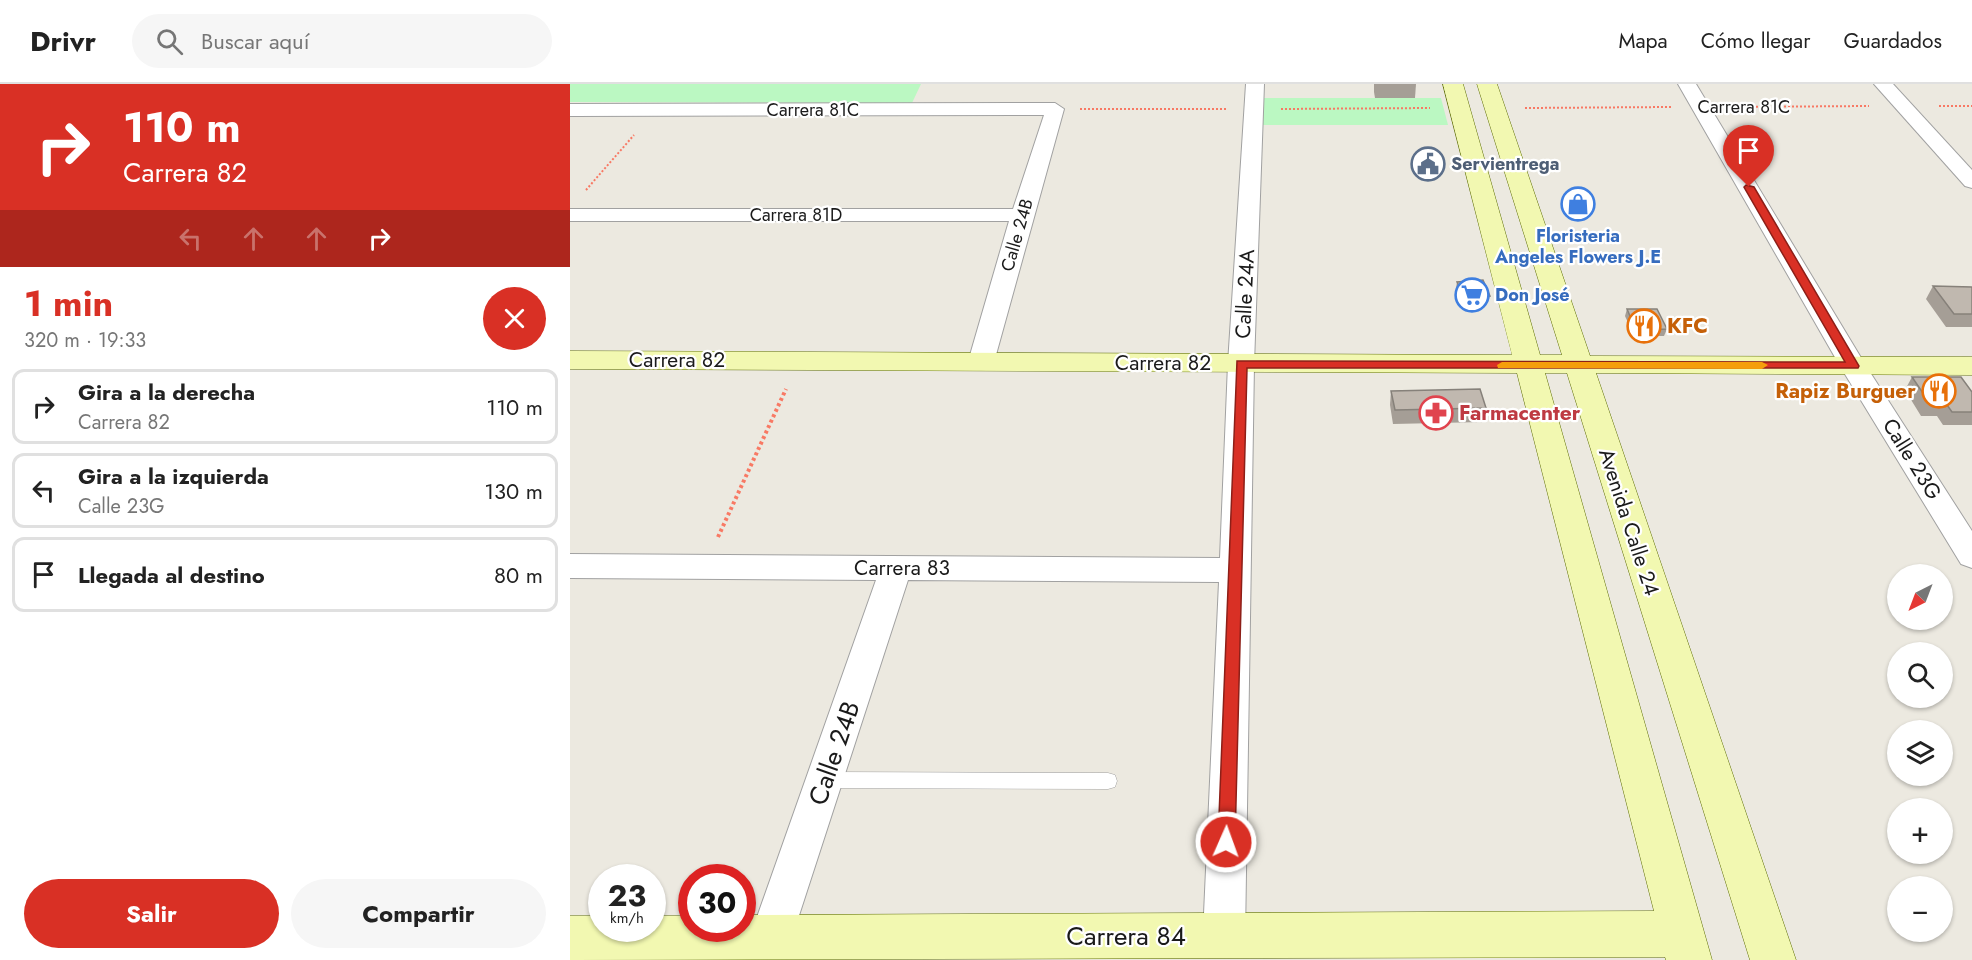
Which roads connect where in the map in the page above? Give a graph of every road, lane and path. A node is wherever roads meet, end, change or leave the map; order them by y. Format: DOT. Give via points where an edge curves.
graph roads {
  1 [pos="1255,84"];
  2 [pos="1453,84"];
  3 [pos="1487,84"];
  4 [pos="1687,84"];
  5 [pos="1883,84"];
  6 [pos="1904,106"];
  7 [pos="1972,106"];
  8 [pos="1703,107"];
  9 [pos="1515,108"];
  10 [pos="570,110"];
  11 [pos="657,110"];
  12 [pos="1056,110"];
  13 [pos="1972,182"];
  14 [pos="586,191"];
  15 [pos="570,215"];
  16 [pos="1022,215"];
  17 [pos="570,360"];
  18 [pos="799,361"];
  19 [pos="981,362"];
  20 [pos="1241,364"];
  21 [pos="1578,365"];
  22 [pos="1530,366"];
  23 [pos="1853,366"];
  24 [pos="1972,366"];
  25 [pos="1972,556"];
  26 [pos="570,566"];
  27 [pos="704,567"];
  28 [pos="896,568"];
  29 [pos="1234,570"];
  30 [pos="825,780"];
  31 [pos="1108,781"];
  32 [pos="1224,936"];
  33 [pos="771,938"];
  34 [pos="581,946"];
  35 [pos="1686,947"];
  36 [pos="1773,960"];
  1 -- 20 [label="street, Calle 24A"];
  2 -- 22 [label="main road"];
  3 -- 21 [label="main road, Avenida Calle 24"];
  4 -- 8 [label="street, Calle 23G"];
  5 -- 6 [label="street"];
  6 -- 7 [label="path, Carrera 81C"];
  6 -- 8 [label="path, Carrera 81C"];
  6 -- 13 [label="street"];
  8 -- 9 [label="path, Carrera 81C"];
  8 -- 23 [label="street, Calle 23G"];
  10 -- 11 [label="street, Carrera 81C"];
  11 -- 12 [label="street, Carrera 81C"];
  11 -- 14 [label="path"];
  12 -- 16 [label="street, Calle 24B"];
  15 -- 16 [label="street, Carrera 81D"];
  16 -- 19 [label="street, Calle 24B"];
  17 -- 18 [label="main road, Carrera 82"];
  18 -- 19 [label="main road, Carrera 82"];
  18 -- 27 [label="path"];
  19 -- 20 [label="main road, Carrera 82"];
  20 -- 22 [label="main road, Carrera 82"];
  20 -- 29 [label="street, Calle 24A"];
  21 -- 22 [label="main road, Carrera 82"];
  21 -- 23 [label="main road, Carrera 82"];
  21 -- 36 [label="main road, Avenida Calle 24"];
  22 -- 35 [label="main road"];
  23 -- 24 [label="main road, Carrera 82"];
  23 -- 25 [label="street, Calle 23G"];
  26 -- 27 [label="street, Carrera 83"];
  27 -- 28 [label="street, Carrera 83"];
  28 -- 29 [label="street, Carrera 83"];
  28 -- 30 [label="street, Calle 24B"];
  29 -- 32 [label="street, Calle 24A"];
  30 -- 31 [label="lane"];
  30 -- 33 [label="street, Calle 24B"];
  32 -- 33 [label="main road, Carrera 84"];
  32 -- 35 [label="main road, Carrera 84"];
  33 -- 34 [label="main road, Carrera 84"];
}
